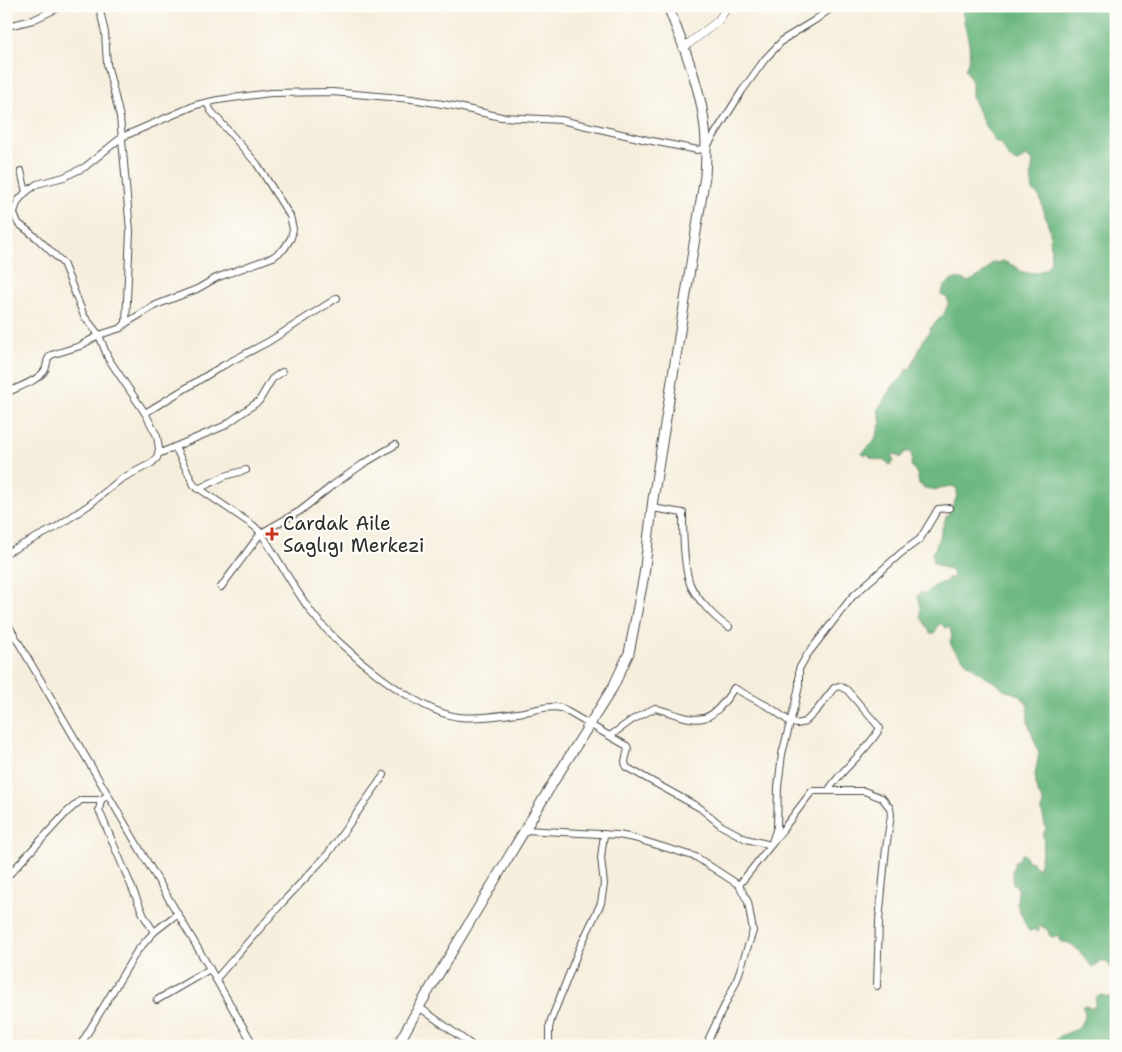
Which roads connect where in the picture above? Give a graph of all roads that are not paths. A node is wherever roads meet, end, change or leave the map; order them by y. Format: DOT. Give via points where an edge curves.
graph roads {
  1 [pos="62,6"];
  2 [pos="99,6"];
  3 [pos="668,6"];
  4 [pos="728,6"];
  5 [pos="834,6"];
  6 [pos="12,25"];
  7 [pos="684,48"];
  8 [pos="207,103"];
  9 [pos="122,137"];
  10 [pos="706,148"];
  11 [pos="21,171"];
  12 [pos="26,192"];
  13 [pos="15,216"];
  14 [pos="6,218"];
  15 [pos="337,298"];
  16 [pos="126,323"];
  17 [pos="99,335"];
  18 [pos="282,372"];
  19 [pos="6,393"];
  20 [pos="145,413"];
  21 [pos="395,445"];
  22 [pos="175,447"];
  23 [pos="158,454"];
  24 [pos="246,470"];
  25 [pos="198,488"];
  26 [pos="652,508"];
  27 [pos="949,508"];
  28 [pos="261,533"];
  29 [pos="6,553"];
  30 [pos="221,587"];
  31 [pos="6,621"];
  32 [pos="729,627"];
  33 [pos="790,722"];
  34 [pos="590,724"];
  35 [pos="610,736"];
  36 [pos="384,775"];
  37 [pos="828,791"];
  38 [pos="108,795"];
  39 [pos="101,800"];
  40 [pos="525,830"];
  41 [pos="604,834"];
  42 [pos="770,844"];
  43 [pos="6,878"];
  44 [pos="739,885"];
  45 [pos="177,914"];
  46 [pos="154,932"];
  47 [pos="210,968"];
  48 [pos="216,979"];
  49 [pos="877,986"];
  50 [pos="157,1000"];
  51 [pos="418,1007"];
  52 [pos="81,1044"];
  53 [pos="254,1046"];
  54 [pos="397,1046"];
  55 [pos="473,1046"];
  56 [pos="548,1046"];
  57 [pos="712,1046"];
  1 -- 6 [label="street"];
  2 -- 9 [label="street"];
  3 -- 7 [label="main road"];
  4 -- 7 [label="street" via="718,22"];
  5 -- 10 [label="street" via="784,39 772,52 742,91"];
  7 -- 10 [label="main road" via="703,115"];
  8 -- 9 [label="street"];
  8 -- 10 [label="street" via="298,92 412,99 501,117 562,120 698,150"];
  8 -- 16 [label="street" via="257,164 290,216 291,238 273,258 216,278 156,305"];
  9 -- 12 [label="street" via="85,167 38,184"];
  9 -- 16 [label="street" via="130,231"];
  10 -- 26 [label="main road" via="705,176"];
  11 -- 12 [label="street"];
  12 -- 13 [label="street" via="18,202"];
  13 -- 14 [label="street"];
  13 -- 17 [label="street" via="62,263 84,316"];
  15 -- 20 [label="street"];
  16 -- 17 [label="street" via="121,328"];
  17 -- 19 [label="street" via="80,346 51,355 44,371"];
  17 -- 20 [label="street" via="108,358"];
  18 -- 22 [label="street" via="272,379 260,401 224,426"];
  20 -- 23 [label="street" via="159,442"];
  21 -- 28 [label="street" via="362,464 300,511"];
  22 -- 23 [label="street"];
  22 -- 25 [label="street"];
  23 -- 29 [label="street" via="152,463 121,479 55,528"];
  24 -- 25 [label="street"];
  25 -- 28 [label="street"];
  26 -- 32 [label="street" via="683,513 690,584"];
  26 -- 34 [label="main road" via="644,576 629,653"];
  27 -- 33 [label="street" via="938,509 920,539 852,597 807,655 800,669"];
  28 -- 30 [label="street"];
  28 -- 34 [label="street" via="323,626 366,666 426,706 448,715 476,717 554,707"];
  31 -- 38 [label="street"];
  33 -- 35 [label="street" via="734,688 724,703 707,718 693,719 654,708"];
  33 -- 37 [label="street" via="805,722 839,686 847,690 880,728"];
  33 -- 42 [label="street" via="778,787 778,827"];
  34 -- 35 [label="street"];
  34 -- 40 [label="main road"];
  35 -- 42 [label="street" via="627,746 626,767 700,808 728,830 746,839"];
  36 -- 48 [label="street" via="327,855"];
  37 -- 42 [label="street" via="812,790"];
  37 -- 49 [label="street" via="864,791 882,798 890,808 879,921"];
  38 -- 39 [label="street"];
  38 -- 45 [label="street"];
  39 -- 43 [label="street" via="85,799 71,809"];
  39 -- 46 [label="street" via="99,810 144,916"];
  40 -- 41 [label="street"];
  40 -- 51 [label="main road"];
  41 -- 44 [label="street" via="634,838 696,857"];
  41 -- 56 [label="street" via="602,897 548,1028"];
  42 -- 44 [label="street"];
  44 -- 57 [label="street" via="748,902 753,931 736,982 709,1038"];
  45 -- 46 [label="street"];
  45 -- 47 [label="street"];
  46 -- 52 [label="street" via="136,950"];
  47 -- 48 [label="street"];
  47 -- 50 [label="street"];
  48 -- 53 [label="street"];
  51 -- 54 [label="main road"];
  51 -- 55 [label="street"];
}
